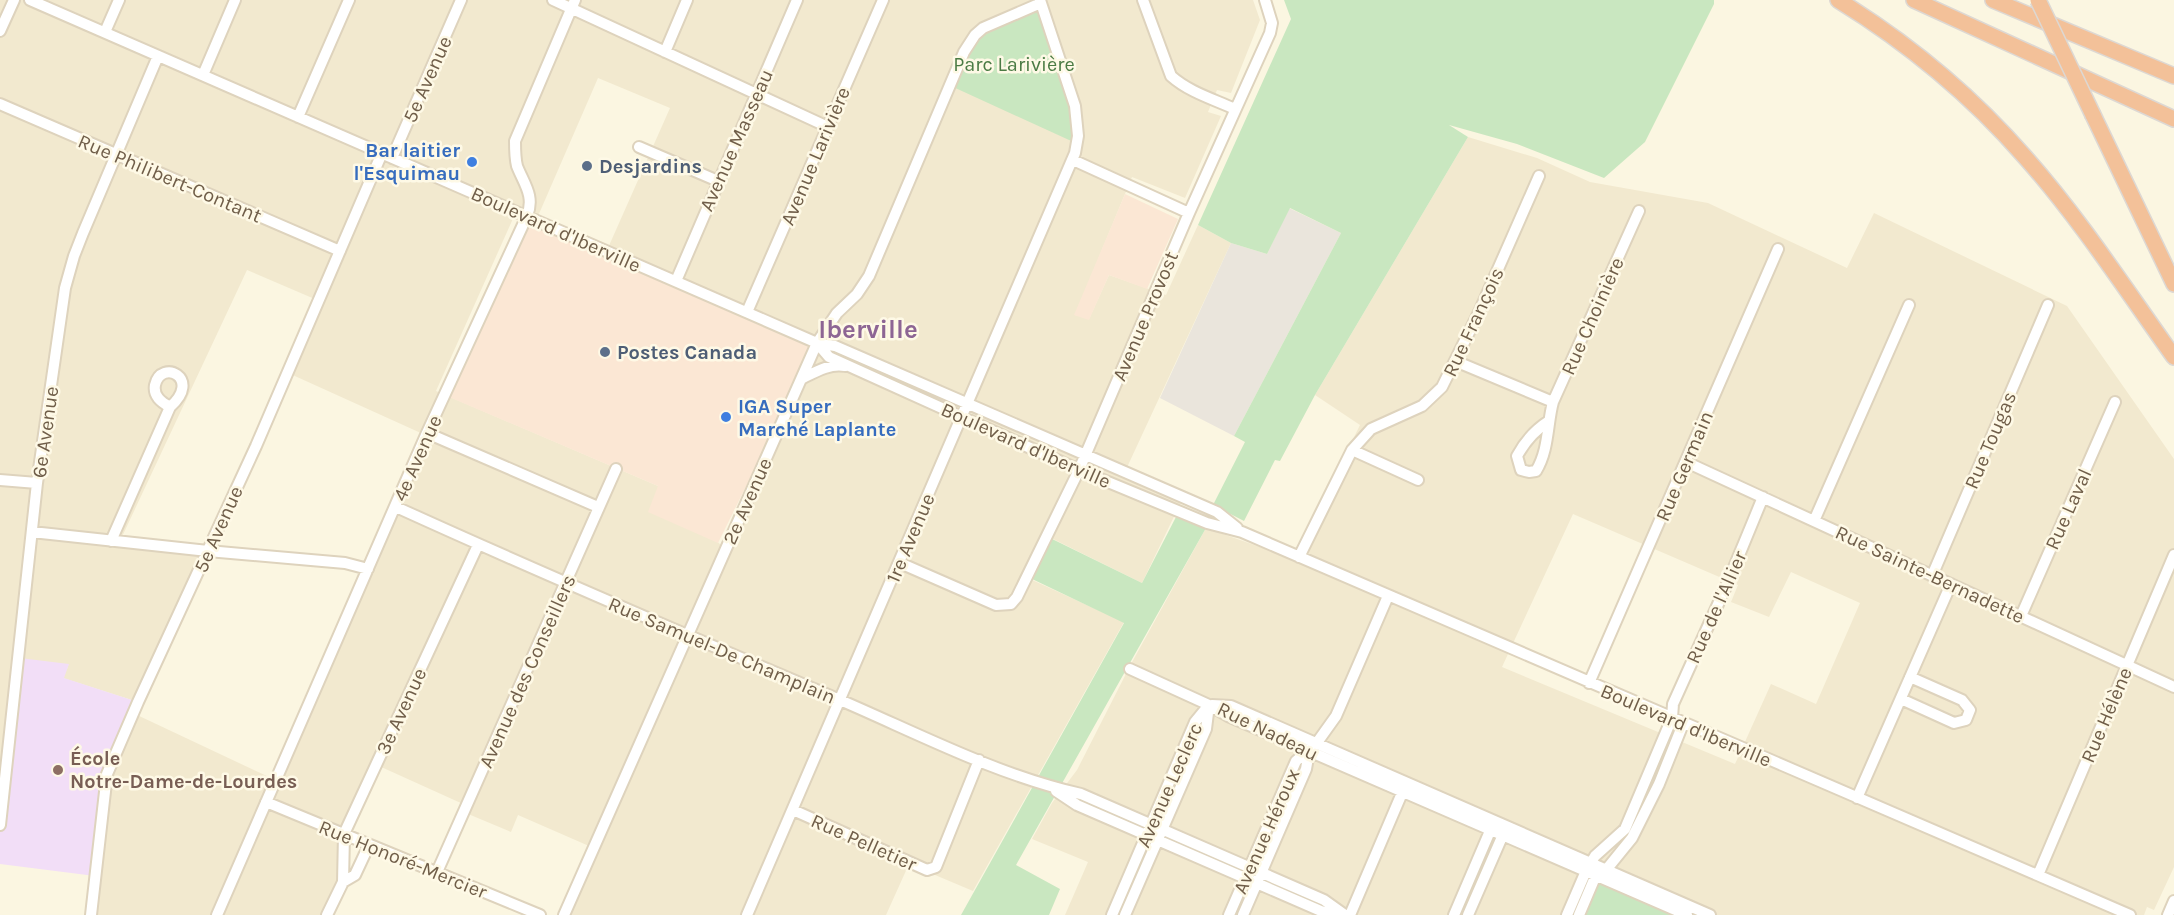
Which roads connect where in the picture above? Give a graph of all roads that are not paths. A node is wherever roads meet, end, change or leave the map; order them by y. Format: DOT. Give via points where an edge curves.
graph roads {
  1 [pos="14,0"];
  2 [pos="30,0"];
  3 [pos="119,0"];
  4 [pos="236,0"];
  5 [pos="349,0"];
  6 [pos="461,0"];
  7 [pos="553,0"];
  8 [pos="687,0"];
  9 [pos="797,0"];
  10 [pos="883,0"];
  11 [pos="1143,0"];
  12 [pos="1265,0"];
  13 [pos="1838,0"];
  14 [pos="1914,0"];
  15 [pos="1993,0"];
  16 [pos="2038,0"];
  17 [pos="1041,1"];
  18 [pos="574,4"];
  19 [pos="0,31"];
  20 [pos="105,32"];
  21 [pos="665,52"];
  22 [pos="159,56"];
  23 [pos="203,75"];
  24 [pos="2174,76"];
  25 [pos="757,94"];
  26 [pos="0,104"];
  27 [pos="1235,109"];
  28 [pos="298,117"];
  29 [pos="2174,119"];
  30 [pos="828,127"];
  31 [pos="639,147"];
  32 [pos="117,154"];
  33 [pos="387,155"];
  34 [pos="1073,159"];
  35 [pos="1539,176"];
  36 [pos="718,182"];
  37 [pos="1640,211"];
  38 [pos="1189,213"];
  39 [pos="527,216"];
  40 [pos="1778,249"];
  41 [pos="340,251"];
  42 [pos="676,281"];
  43 [pos="2174,284"];
  44 [pos="1909,305"];
  45 [pos="2048,305"];
  46 [pos="747,312"];
  47 [pos="817,343"];
  48 [pos="2174,357"];
  49 [pos="1455,361"];
  50 [pos="852,367"];
  51 [pos="801,379"];
  52 [pos="1553,402"];
  53 [pos="2115,402"];
  54 [pos="968,403"];
  55 [pos="170,407"];
  56 [pos="962,417"];
  57 [pos="1549,422"];
  58 [pos="428,434"];
  59 [pos="1352,450"];
  60 [pos="1085,455"];
  61 [pos="1686,462"];
  62 [pos="616,469"];
  63 [pos="1079,470"];
  64 [pos="0,480"];
  65 [pos="1418,480"];
  66 [pos="37,483"];
  67 [pos="1763,497"];
  68 [pos="396,507"];
  69 [pos="598,507"];
  70 [pos="1814,521"];
  71 [pos="32,532"];
  72 [pos="1242,532"];
  73 [pos="111,541"];
  74 [pos="478,545"];
  75 [pos="208,551"];
  76 [pos="2174,555"];
  77 [pos="1299,557"];
  78 [pos="900,563"];
  79 [pos="368,569"];
  80 [pos="1932,576"];
  81 [pos="566,584"];
  82 [pos="1951,584"];
  83 [pos="1388,596"];
  84 [pos="2021,616"];
  85 [pos="687,637"];
  86 [pos="2127,666"];
  87 [pos="1130,669"];
  88 [pos="1910,677"];
  89 [pos="1589,683"];
  90 [pos="2174,687"];
  91 [pos="1901,699"];
  92 [pos="840,700"];
  93 [pos="1209,705"];
  94 [pos="1672,718"];
  95 [pos="1683,724"];
  96 [pos="1312,748"];
  97 [pos="979,760"];
  98 [pos="1647,779"];
  99 [pos="1659,784"];
  100 [pos="1405,787"];
  101 [pos="1857,798"];
  102 [pos="266,802"];
  103 [pos="793,810"];
  104 [pos="0,818"];
  105 [pos="1492,825"];
  106 [pos="1504,830"];
  107 [pos="1154,832"];
  108 [pos="344,834"];
  109 [pos="369,845"];
  110 [pos="1595,870"];
  111 [pos="437,873"];
  112 [pos="1247,873"];
  113 [pos="2038,876"];
  114 [pos="1259,877"];
  115 [pos="343,882"];
  116 [pos="2174,901"];
  117 [pos="1113,911"];
  118 [pos="1125,914"];
  119 [pos="91,915"];
  120 [pos="217,915"];
  121 [pos="327,915"];
  122 [pos="540,915"];
  123 [pos="564,915"];
  124 [pos="747,915"];
  125 [pos="1229,915"];
  126 [pos="1243,915"];
  127 [pos="1337,915"];
  128 [pos="1347,915"];
  129 [pos="1454,915"];
  130 [pos="1468,915"];
  131 [pos="1567,915"];
  132 [pos="1579,915"];
  133 [pos="1687,915"];
  134 [pos="1710,915"];
  135 [pos="2130,915"];
  136 [pos="2168,915"];
  1 -- 19 [label="street"];
  2 -- 20 [label="street, Boulevard d'Iberville"];
  3 -- 20 [label="street"];
  4 -- 23 [label="street"];
  5 -- 28 [label="street"];
  6 -- 33 [label="street, 5e Avenue"];
  7 -- 18 [label="street"];
  8 -- 21 [label="street"];
  9 -- 25 [label="street, Avenue Masseau"];
  10 -- 30 [label="street, Avenue Larivière"];
  11 -- 27 [label="street" via="1171,76 1193,92"];
  12 -- 27 [label="street, Avenue Provost" via="1272,25"];
  13 -- 48 [label="highway" via="1920,56 2006,135 2056,194"];
  14 -- 29 [label="highway"];
  15 -- 24 [label="highway"];
  16 -- 43 [label="highway, bridge"];
  17 -- 34 [label="street, 1re Avenue" via="1075,106 1078,136"];
  17 -- 47 [label="street, 2e Avenue" via="983,28 972,39 868,276"];
  18 -- 21 [label="street"];
  18 -- 39 [label="street, 4e Avenue" via="515,141 517,164 530,192"];
  20 -- 22 [label="street, Boulevard d'Iberville"];
  21 -- 25 [label="street"];
  22 -- 23 [label="street, Boulevard d'Iberville"];
  22 -- 32 [label="street, 6e Avenue"];
  23 -- 28 [label="street, Boulevard d'Iberville"];
  25 -- 30 [label="street"];
  25 -- 36 [label="street, Avenue Masseau"];
  26 -- 32 [label="street, Rue Philibert-Contant"];
  27 -- 38 [label="street, Avenue Provost"];
  28 -- 33 [label="street, Boulevard d'Iberville"];
  30 -- 46 [label="street, Avenue Larivière"];
  31 -- 36 [label="street"];
  32 -- 41 [label="street, Rue Philibert-Contant"];
  32 -- 66 [label="street, 6e Avenue" via="69,271"];
  33 -- 39 [label="street, Boulevard d'Iberville"];
  33 -- 41 [label="street, 5e Avenue"];
  34 -- 38 [label="street"];
  34 -- 54 [label="street, 1re Avenue"];
  35 -- 49 [label="street, Rue François"];
  36 -- 42 [label="street, Avenue Masseau"];
  37 -- 52 [label="street, Rue Choinière"];
  38 -- 60 [label="street, Avenue Provost"];
  39 -- 42 [label="street, Boulevard d'Iberville"];
  39 -- 58 [label="street, 4e Avenue"];
  40 -- 61 [label="street, Rue Germain"];
  41 -- 75 [label="street, 5e Avenue"];
  42 -- 46 [label="street, Boulevard d'Iberville"];
  44 -- 70 [label="street"];
  45 -- 80 [label="street, Rue Tougas"];
  46 -- 47 [label="street, Boulevard d'Iberville"];
  47 -- 50 [label="street, Boulevard d'Iberville" via="829,357"];
  47 -- 51 [label="street, 2e Avenue"];
  47 -- 54 [label="street, Boulevard d'Iberville" via="835,346"];
  49 -- 52 [label="street"];
  49 -- 59 [label="street, Rue François" via="1442,387 1422,406 1371,429"];
  50 -- 51 [label="street" via="838,364"];
  50 -- 56 [label="street, Boulevard d'Iberville"];
  51 -- 85 [label="street, 2e Avenue"];
  52 -- 57 [label="street, Rue Choinière"];
  53 -- 84 [label="street, Rue Laval"];
  54 -- 56 [label="street, 1re Avenue"];
  54 -- 60 [label="street, Boulevard d'Iberville"];
  55 -- 73 [label="street"];
  56 -- 63 [label="street, Boulevard d'Iberville"];
  56 -- 78 [label="street, 1re Avenue"];
  58 -- 68 [label="street, 4e Avenue"];
  58 -- 69 [label="street"];
  59 -- 65 [label="street"];
  59 -- 77 [label="street, Rue François"];
  60 -- 63 [label="street, Avenue Provost"];
  60 -- 72 [label="street, Boulevard d'Iberville" via="1217,512"];
  61 -- 67 [label="street, Rue Sainte-Bernadette"];
  61 -- 89 [label="street, Rue Germain"];
  62 -- 69 [label="street, Avenue des Conseillers"];
  63 -- 72 [label="street, Boulevard d'Iberville" via="1207,523"];
  63 -- 78 [label="street, Avenue Provost" via="1011,604 996,605"];
  64 -- 66 [label="street"];
  66 -- 71 [label="street, 6e Avenue"];
  67 -- 70 [label="street, Rue Sainte-Bernadette"];
  67 -- 94 [label="street, Rue de l'Allier" via="1673,704"];
  68 -- 74 [label="street, Rue Samuel-De Champlain"];
  68 -- 79 [label="street, 4e Avenue"];
  69 -- 81 [label="street, Avenue des Conseillers"];
  70 -- 80 [label="street, Rue Sainte-Bernadette"];
  71 -- 73 [label="street"];
  71 -- 104 [label="street, 6e Avenue"];
  72 -- 77 [label="street, Boulevard d'Iberville"];
  73 -- 75 [label="street"];
  74 -- 81 [label="street, Rue Samuel-De Champlain"];
  74 -- 108 [label="street, 3e Avenue"];
  75 -- 79 [label="street" via="345,563"];
  75 -- 119 [label="street, 5e Avenue" via="107,774"];
  76 -- 86 [label="street, Rue Hélène"];
  77 -- 83 [label="street, Boulevard d'Iberville"];
  78 -- 92 [label="street, 1re Avenue"];
  79 -- 102 [label="street, 4e Avenue"];
  80 -- 82 [label="street, Rue Sainte-Bernadette"];
  81 -- 85 [label="street, Rue Samuel-De Champlain"];
  81 -- 111 [label="street, Avenue des Conseillers"];
  82 -- 84 [label="street, Rue Sainte-Bernadette"];
  82 -- 88 [label="street"];
  83 -- 89 [label="street, Boulevard d'Iberville"];
  83 -- 96 [label="street, Avenue Héroux" via="1336,717"];
  84 -- 86 [label="street, Rue Sainte-Bernadette"];
  85 -- 92 [label="street, Rue Samuel-De Champlain"];
  85 -- 123 [label="street, 2e Avenue"];
  86 -- 90 [label="street, Rue Sainte-Bernadette"];
  86 -- 113 [label="street, Rue Hélène"];
  87 -- 93 [label="street, Rue Nadeau"];
  88 -- 91 [label="street"];
  88 -- 91 [label="street" via="1962,700 1970,710 1965,720 1954,723"];
  89 -- 94 [label="street, Boulevard d'Iberville"];
  91 -- 101 [label="street"];
  92 -- 97 [label="street, Rue Samuel-De Champlain"];
  92 -- 103 [label="street, 1re Avenue"];
  93 -- 96 [label="street, Rue Nadeau"];
  93 -- 107 [label="street, Avenue Leclerc" via="1195,722"];
  94 -- 95 [label="street, Boulevard d'Iberville"];
  94 -- 98 [label="street, Rue de l'Allier"];
  95 -- 99 [label="street"];
  95 -- 101 [label="street, Boulevard d'Iberville"];
  96 -- 100 [label="street, Rue Nadeau"];
  96 -- 112 [label="street, Avenue Héroux" via="1296,761"];
  96 -- 114 [label="street, Avenue Héroux"];
  97 -- 103 [label="street, Rue Pelletier" via="936,867 927,870"];
  97 -- 107 [label="street, Rue Samuel-De Champlain" via="1081,794"];
  98 -- 99 [label="street"];
  98 -- 110 [label="street, Rue de l'Allier" via="1625,829 1595,856"];
  99 -- 110 [label="street" via="1632,838"];
  100 -- 105 [label="street, Rue Nadeau"];
  100 -- 128 [label="street"];
  101 -- 113 [label="street, Boulevard d'Iberville"];
  102 -- 108 [label="street, Rue Honoré-Mercier"];
  102 -- 120 [label="street, 4e Avenue"];
  103 -- 124 [label="street, 1re Avenue"];
  105 -- 106 [label="street, Rue Nadeau"];
  105 -- 129 [label="street"];
  106 -- 110 [label="street, Rue Nadeau"];
  106 -- 130 [label="street"];
  107 -- 112 [label="street, Rue Samuel-De Champlain"];
  107 -- 117 [label="street, Avenue Leclerc"];
  107 -- 118 [label="street, Avenue Leclerc"];
  108 -- 109 [label="street, Rue Honoré-Mercier"];
  108 -- 115 [label="street, 3e Avenue"];
  109 -- 111 [label="street, Rue Honoré-Mercier"];
  109 -- 115 [label="street, 3e Avenue" via="354,874"];
  110 -- 131 [label="street"];
  110 -- 132 [label="street"];
  110 -- 133 [label="street, Rue Nadeau"];
  110 -- 134 [label="street, Rue Nadeau"];
  111 -- 122 [label="street, Rue Honoré-Mercier"];
  112 -- 114 [label="street, Rue Samuel-De Champlain"];
  112 -- 125 [label="street, Avenue Héroux"];
  113 -- 135 [label="street, Boulevard d'Iberville"];
  114 -- 126 [label="street, Avenue Héroux"];
  114 -- 127 [label="street, Rue Samuel-De Champlain" via="1321,911"];
  114 -- 128 [label="street, Rue Samuel-De Champlain" via="1324,900"];
  115 -- 121 [label="street, 3e Avenue"];
  116 -- 136 [label="street"];
  117 -- 118 [label="street, Avenue Leclerc"];
}
